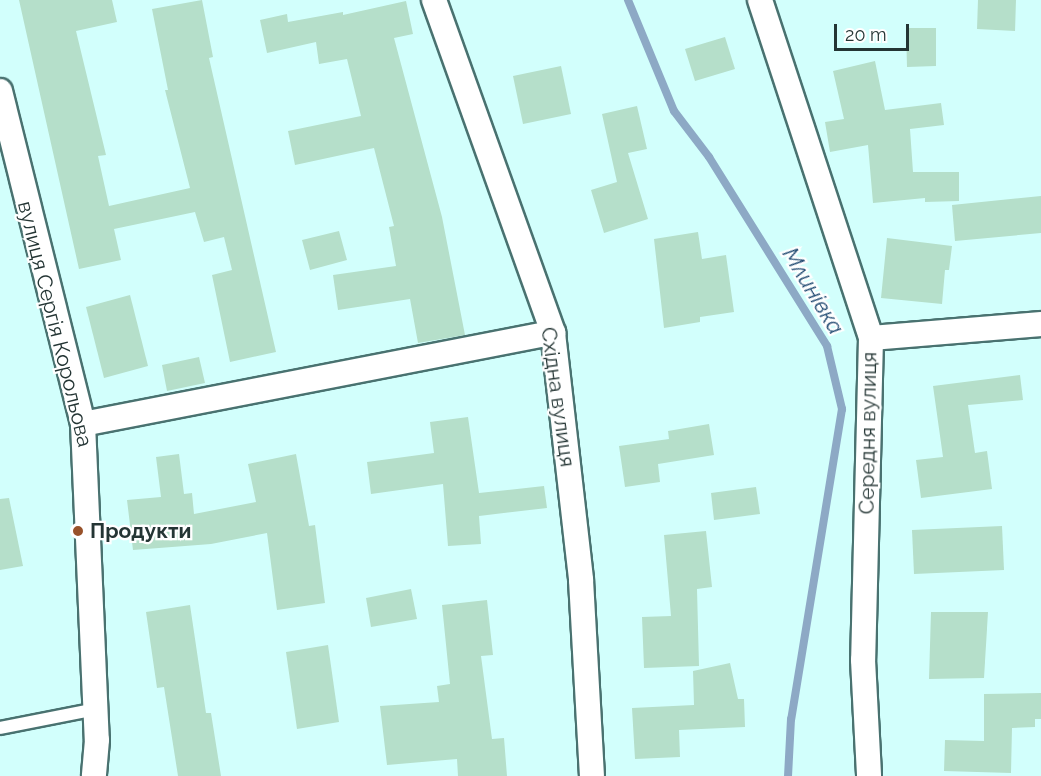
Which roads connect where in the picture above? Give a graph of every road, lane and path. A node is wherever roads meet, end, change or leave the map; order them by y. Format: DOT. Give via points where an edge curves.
graph roads {
  1 [pos="434,0"];
  2 [pos="760,0"];
  3 [pos="0,91"];
  4 [pos="1041,324"];
  5 [pos="553,333"];
  6 [pos="870,338"];
  7 [pos="83,424"];
  8 [pos="96,709"];
  9 [pos="0,728"];
  10 [pos="94,776"];
  11 [pos="592,776"];
  12 [pos="869,776"];
  1 -- 5 [label="street, Східна вулиця"];
  2 -- 6 [label="street, Середня вулиця"];
  3 -- 7 [label="street, вулиця Сергія Корольова"];
  4 -- 6 [label="street"];
  5 -- 7 [label="street"];
  5 -- 11 [label="street, Східна вулиця" via="581,580"];
  6 -- 12 [label="street, Середня вулиця" via="863,660"];
  7 -- 8 [label="street, вулиця Сергія Корольова"];
  8 -- 9 [label="lane"];
  8 -- 10 [label="street, вулиця Сергія Корольова"];
}
